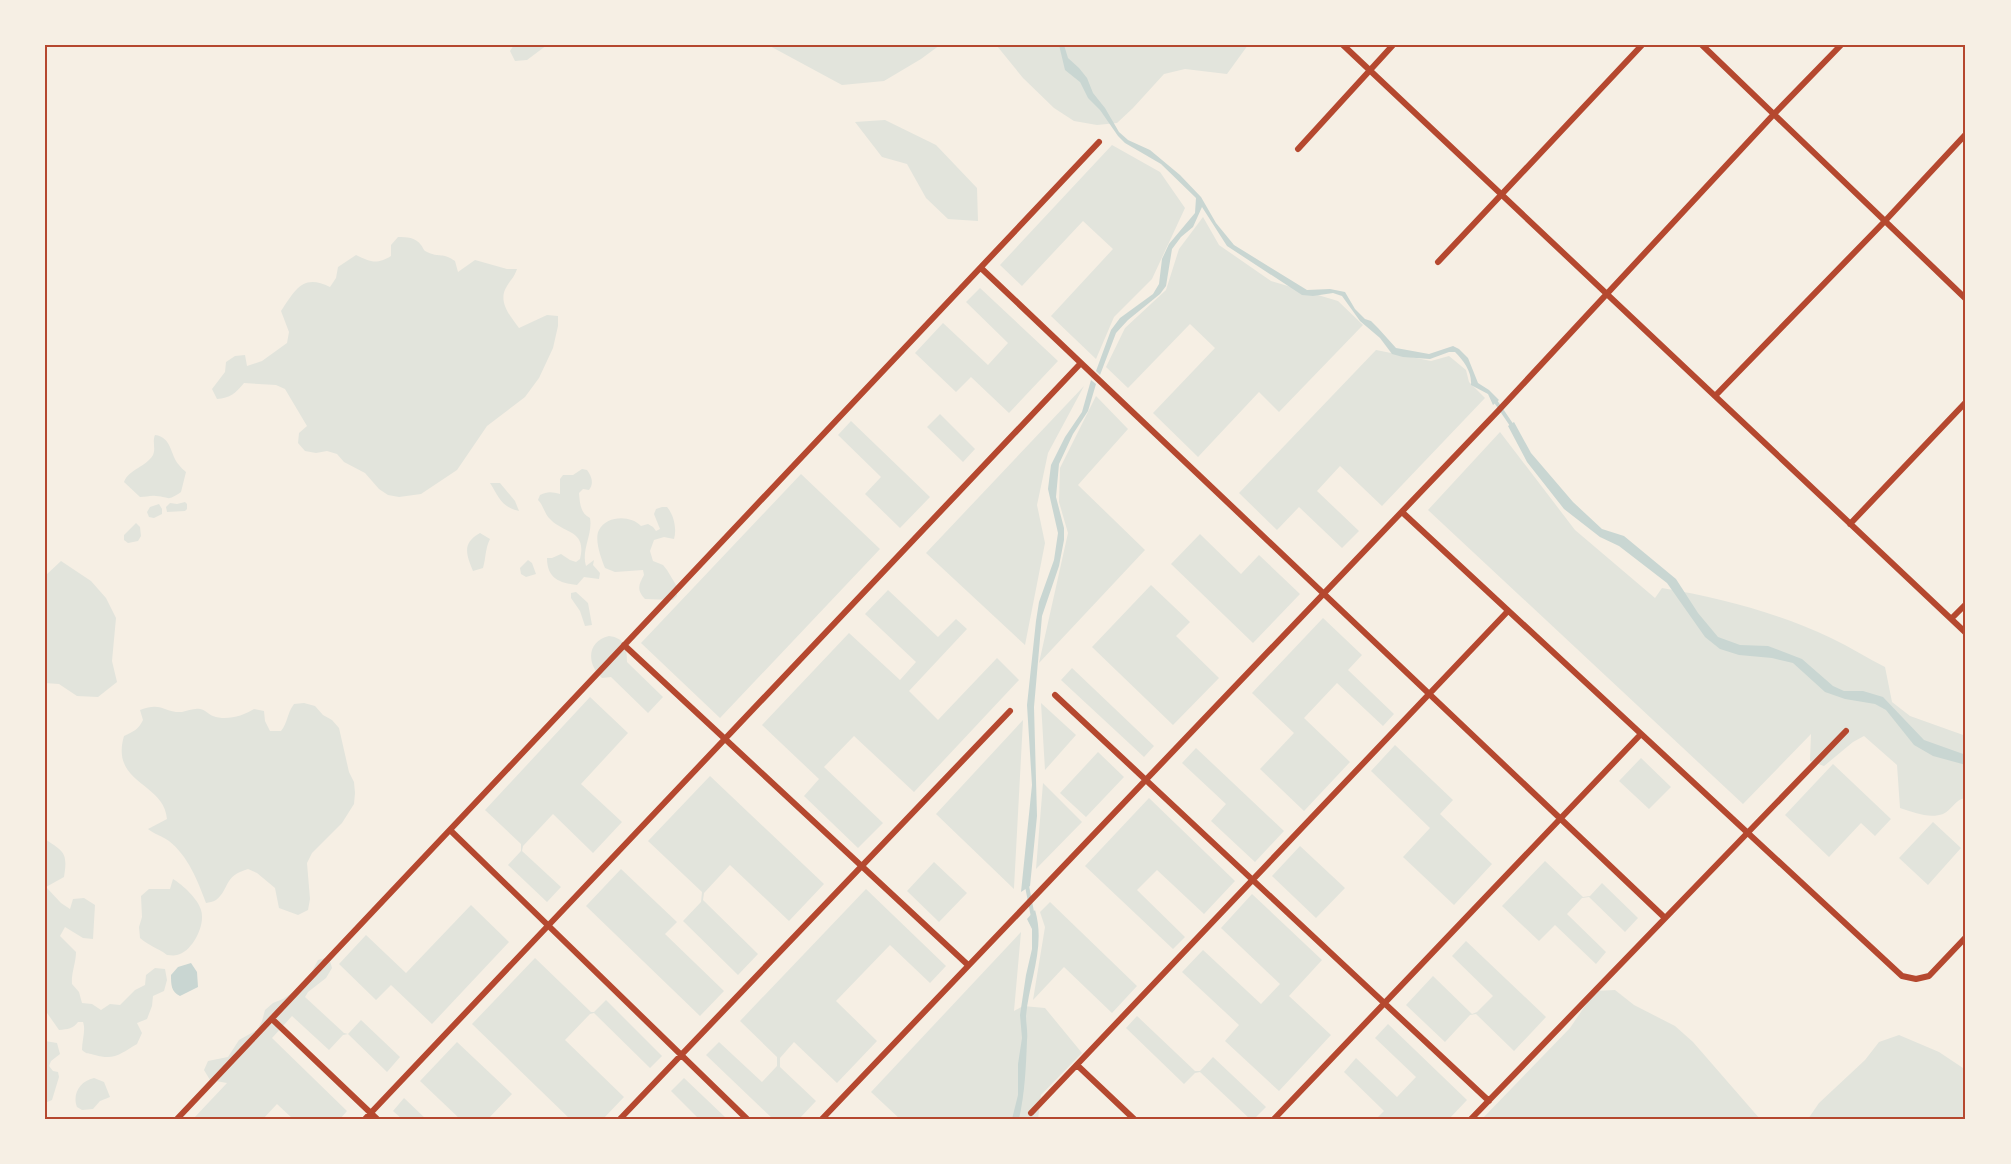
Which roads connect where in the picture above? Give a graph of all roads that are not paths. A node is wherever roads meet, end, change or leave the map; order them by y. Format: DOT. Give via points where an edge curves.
graph roads {
  1 [pos="1343,45"];
  2 [pos="1393,45"];
  3 [pos="1642,45"];
  4 [pos="1702,45"];
  5 [pos="1841,45"];
  6 [pos="1369,70"];
  7 [pos="1774,114"];
  8 [pos="1966,134"];
  9 [pos="1099,142"];
  10 [pos="1298,149"];
  11 [pos="1500,194"];
  12 [pos="1885,221"];
  13 [pos="1438,262"];
  14 [pos="981,268"];
  15 [pos="1606,294"];
  16 [pos="1966,299"];
  17 [pos="1080,364"];
  18 [pos="1715,396"];
  19 [pos="1966,402"];
  20 [pos="1402,512"];
  21 [pos="1850,524"];
  22 [pos="1323,594"];
  23 [pos="1966,604"];
  24 [pos="1508,611"];
  25 [pos="1951,619"];
  26 [pos="1966,633"];
  27 [pos="624,645"];
  28 [pos="1429,694"];
  29 [pos="1055,695"];
  30 [pos="1010,711"];
  31 [pos="1846,731"];
  32 [pos="1641,734"];
  33 [pos="725,739"];
  34 [pos="1145,780"];
  35 [pos="1560,819"];
  36 [pos="450,830"];
  37 [pos="1748,833"];
  38 [pos="862,866"];
  39 [pos="1253,880"];
  40 [pos="1665,918"];
  41 [pos="548,926"];
  42 [pos="1966,937"];
  43 [pos="968,965"];
  44 [pos="1384,1003"];
  45 [pos="272,1018"];
  46 [pos="681,1055"];
  47 [pos="1077,1065"];
  48 [pos="1489,1101"];
  49 [pos="371,1113"];
  50 [pos="1031,1113"];
  51 [pos="177,1119"];
  52 [pos="365,1119"];
  53 [pos="377,1119"];
  54 [pos="620,1119"];
  55 [pos="747,1119"];
  56 [pos="822,1119"];
  57 [pos="1134,1119"];
  58 [pos="1274,1119"];
  59 [pos="1471,1119"];
  1 -- 6 [label="street"];
  2 -- 6 [label="street"];
  3 -- 11 [label="street"];
  4 -- 7 [label="street"];
  5 -- 7 [label="street"];
  6 -- 10 [label="street"];
  6 -- 11 [label="street"];
  7 -- 12 [label="street"];
  7 -- 15 [label="street"];
  8 -- 12 [label="street"];
  9 -- 14 [label="street"];
  11 -- 13 [label="street"];
  11 -- 15 [label="street"];
  12 -- 16 [label="street"];
  12 -- 18 [label="street"];
  14 -- 17 [label="street"];
  14 -- 27 [label="street"];
  15 -- 18 [label="street"];
  15 -- 20 [label="street"];
  17 -- 22 [label="street"];
  17 -- 33 [label="street"];
  18 -- 21 [label="street"];
  19 -- 21 [label="street"];
  20 -- 22 [label="street"];
  20 -- 24 [label="street"];
  21 -- 25 [label="street"];
  22 -- 28 [label="street"];
  22 -- 34 [label="street"];
  23 -- 25 [label="street"];
  24 -- 28 [label="street"];
  24 -- 32 [label="street"];
  25 -- 26 [label="street"];
  27 -- 33 [label="street"];
  27 -- 36 [label="street"];
  28 -- 35 [label="street"];
  28 -- 39 [label="street"];
  29 -- 34 [label="street"];
  30 -- 38 [label="street"];
  31 -- 37 [label="street"];
  32 -- 35 [label="street"];
  32 -- 37 [label="street"];
  33 -- 38 [label="street"];
  33 -- 41 [label="street"];
  34 -- 39 [label="street"];
  34 -- 43 [label="street"];
  35 -- 40 [label="street"];
  35 -- 44 [label="street"];
  36 -- 41 [label="street"];
  36 -- 45 [label="street"];
  37 -- 40 [label="street"];
  37 -- 42 [label="street" via="1902,976 1929,976"];
  38 -- 43 [label="street"];
  38 -- 46 [label="street"];
  39 -- 44 [label="street"];
  39 -- 47 [label="street"];
  40 -- 48 [label="street"];
  41 -- 46 [label="street"];
  41 -- 49 [label="street"];
  43 -- 56 [label="street"];
  44 -- 48 [label="street"];
  44 -- 58 [label="street"];
  45 -- 49 [label="street"];
  45 -- 51 [label="street"];
  46 -- 54 [label="street"];
  46 -- 55 [label="street"];
  47 -- 50 [label="street"];
  47 -- 57 [label="street"];
  48 -- 59 [label="street"];
  49 -- 52 [label="street"];
  49 -- 53 [label="street"];
}
